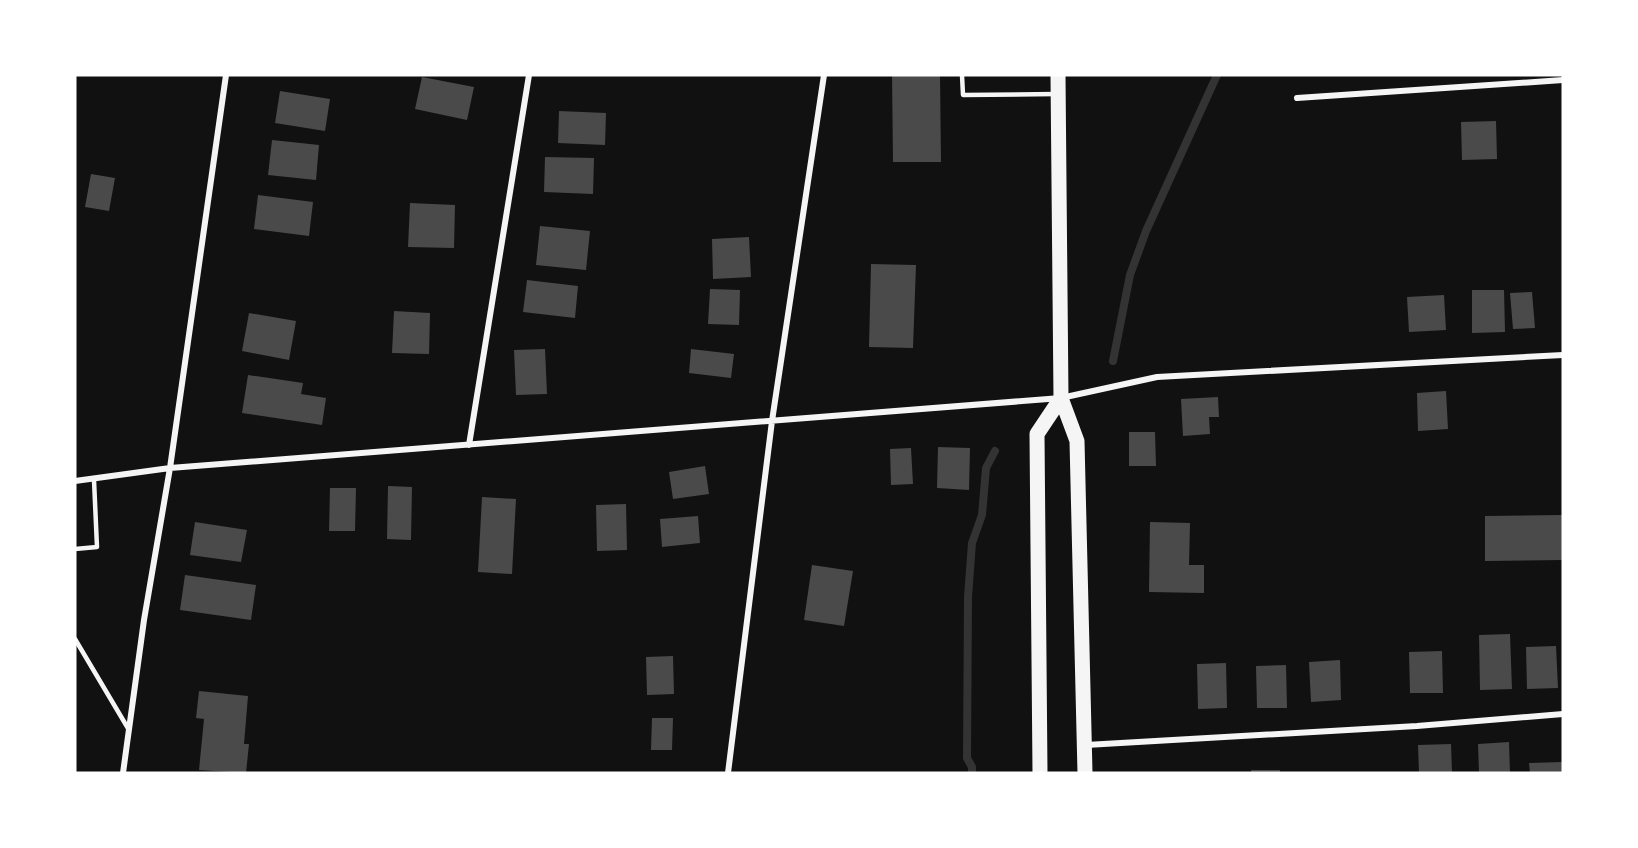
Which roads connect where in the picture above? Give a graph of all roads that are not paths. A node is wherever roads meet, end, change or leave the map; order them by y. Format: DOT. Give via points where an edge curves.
graph roads {
  1 [pos="226,75"];
  2 [pos="529,75"];
  3 [pos="824,75"];
  4 [pos="962,75"];
  5 [pos="1058,75"];
  6 [pos="1563,80"];
  7 [pos="1058,94"];
  8 [pos="1297,98"];
  9 [pos="1563,355"];
  10 [pos="1061,398"];
  11 [pos="772,421"];
  12 [pos="470,445"];
  13 [pos="170,468"];
  14 [pos="94,480"];
  15 [pos="75,481"];
  16 [pos="75,549"];
  17 [pos="75,639"];
  18 [pos="1563,714"];
  19 [pos="129,730"];
  20 [pos="1086,745"];
  21 [pos="123,773"];
  22 [pos="728,773"];
  23 [pos="1040,773"];
  24 [pos="1085,773"];
  1 -- 13 [label="street"];
  2 -- 12 [label="street"];
  3 -- 11 [label="street"];
  4 -- 7 [label="lane" via="963,95"];
  5 -- 7 [label="main road"];
  6 -- 8 [label="street"];
  7 -- 10 [label="main road"];
  9 -- 10 [label="street" via="1157,378"];
  10 -- 11 [label="street"];
  10 -- 20 [label="main road" via="1077,441"];
  10 -- 23 [label="main road" via="1037,434"];
  11 -- 12 [label="street"];
  11 -- 22 [label="street"];
  12 -- 13 [label="street"];
  13 -- 14 [label="street"];
  13 -- 19 [label="street"];
  14 -- 15 [label="street"];
  14 -- 16 [label="lane" via="97,547"];
  17 -- 19 [label="lane"];
  18 -- 20 [label="street"];
  19 -- 21 [label="street"];
  20 -- 24 [label="main road"];
}
